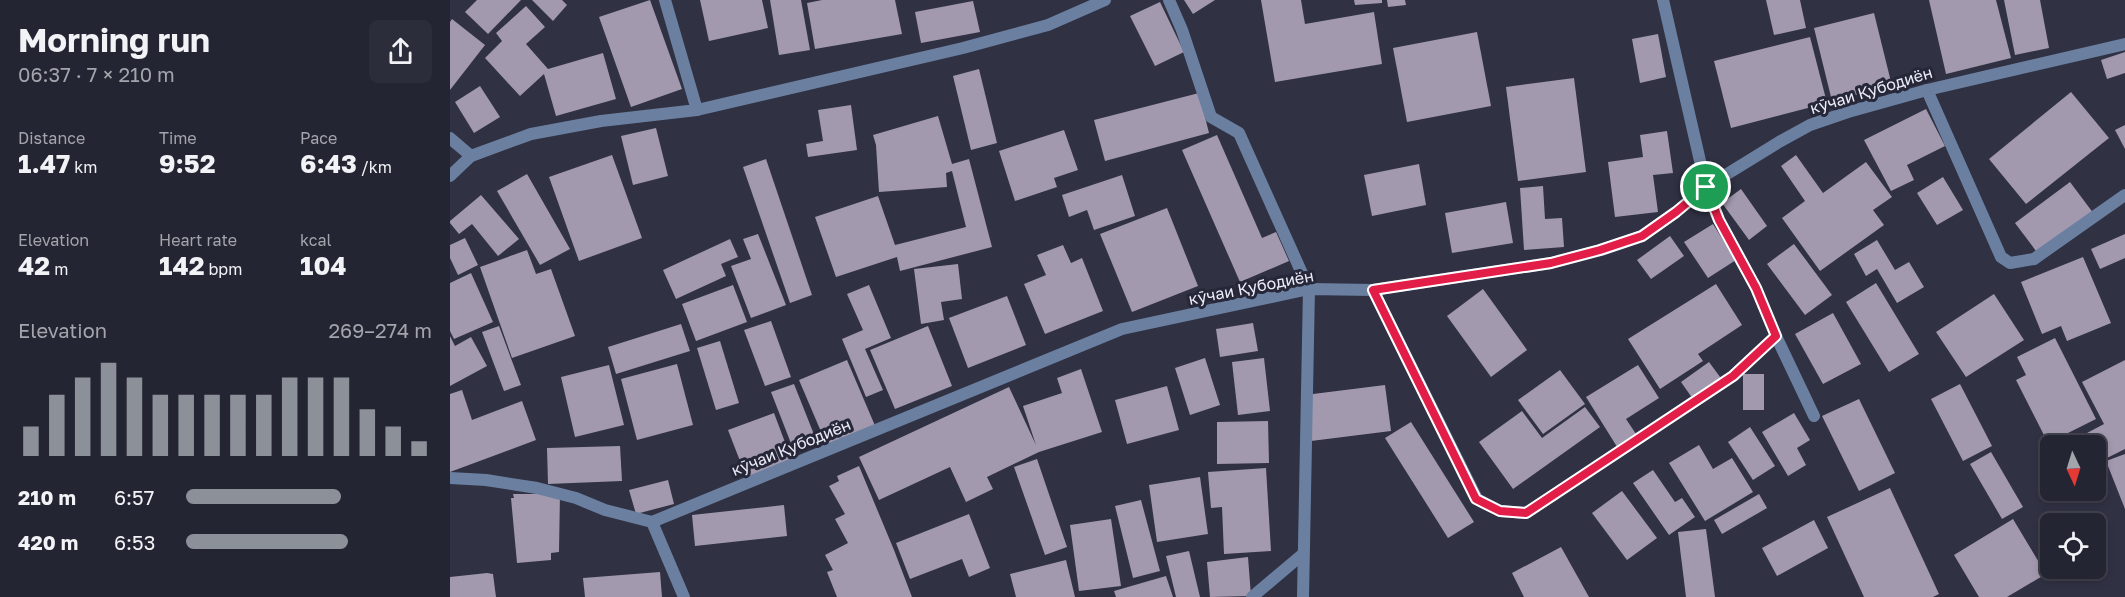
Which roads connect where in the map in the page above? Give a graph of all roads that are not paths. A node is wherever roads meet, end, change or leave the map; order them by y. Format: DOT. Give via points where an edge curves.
graph roads {
  1 [pos="665,0"];
  2 [pos="1105,0"];
  3 [pos="1168,0"];
  4 [pos="1663,0"];
  5 [pos="2125,44"];
  6 [pos="1927,90"];
  7 [pos="697,110"];
  8 [pos="450,138"];
  9 [pos="471,156"];
  10 [pos="450,176"];
  11 [pos="1706,187"];
  12 [pos="2125,195"];
  13 [pos="1309,289"];
  14 [pos="1373,290"];
  15 [pos="1776,336"];
  16 [pos="1814,416"];
  17 [pos="450,478"];
  18 [pos="652,522"];
  19 [pos="1303,554"];
  20 [pos="684,597"];
  21 [pos="1252,597"];
  22 [pos="1303,597"];
  1 -- 7 [label="street"];
  2 -- 7 [label="street" via="1048,25 963,48"];
  3 -- 13 [label="street" via="1211,117 1239,133"];
  4 -- 11 [label="street"];
  5 -- 6 [label="street, кӯчаи Қубодиён"];
  6 -- 11 [label="street, кӯчаи Қубодиён" via="1810,125"];
  6 -- 12 [label="street" via="2001,257 2010,264 2034,259"];
  7 -- 9 [label="street" via="554,129"];
  8 -- 9 [label="street"];
  9 -- 10 [label="street"];
  11 -- 14 [label="street, кӯчаи Қубодиён" via="1642,236 1600,250 1551,263"];
  11 -- 15 [label="street"];
  13 -- 14 [label="street, кӯчаи Қубодиён"];
  13 -- 18 [label="street, кӯчаи Қубодиён" via="1122,329"];
  13 -- 19 [label="street"];
  14 -- 15 [label="street" via="1476,499 1500,511 1526,513 1733,376"];
  15 -- 16 [label="street"];
  17 -- 18 [label="street" via="537,488"];
  18 -- 20 [label="street"];
  19 -- 21 [label="street"];
  19 -- 22 [label="street"];
}
